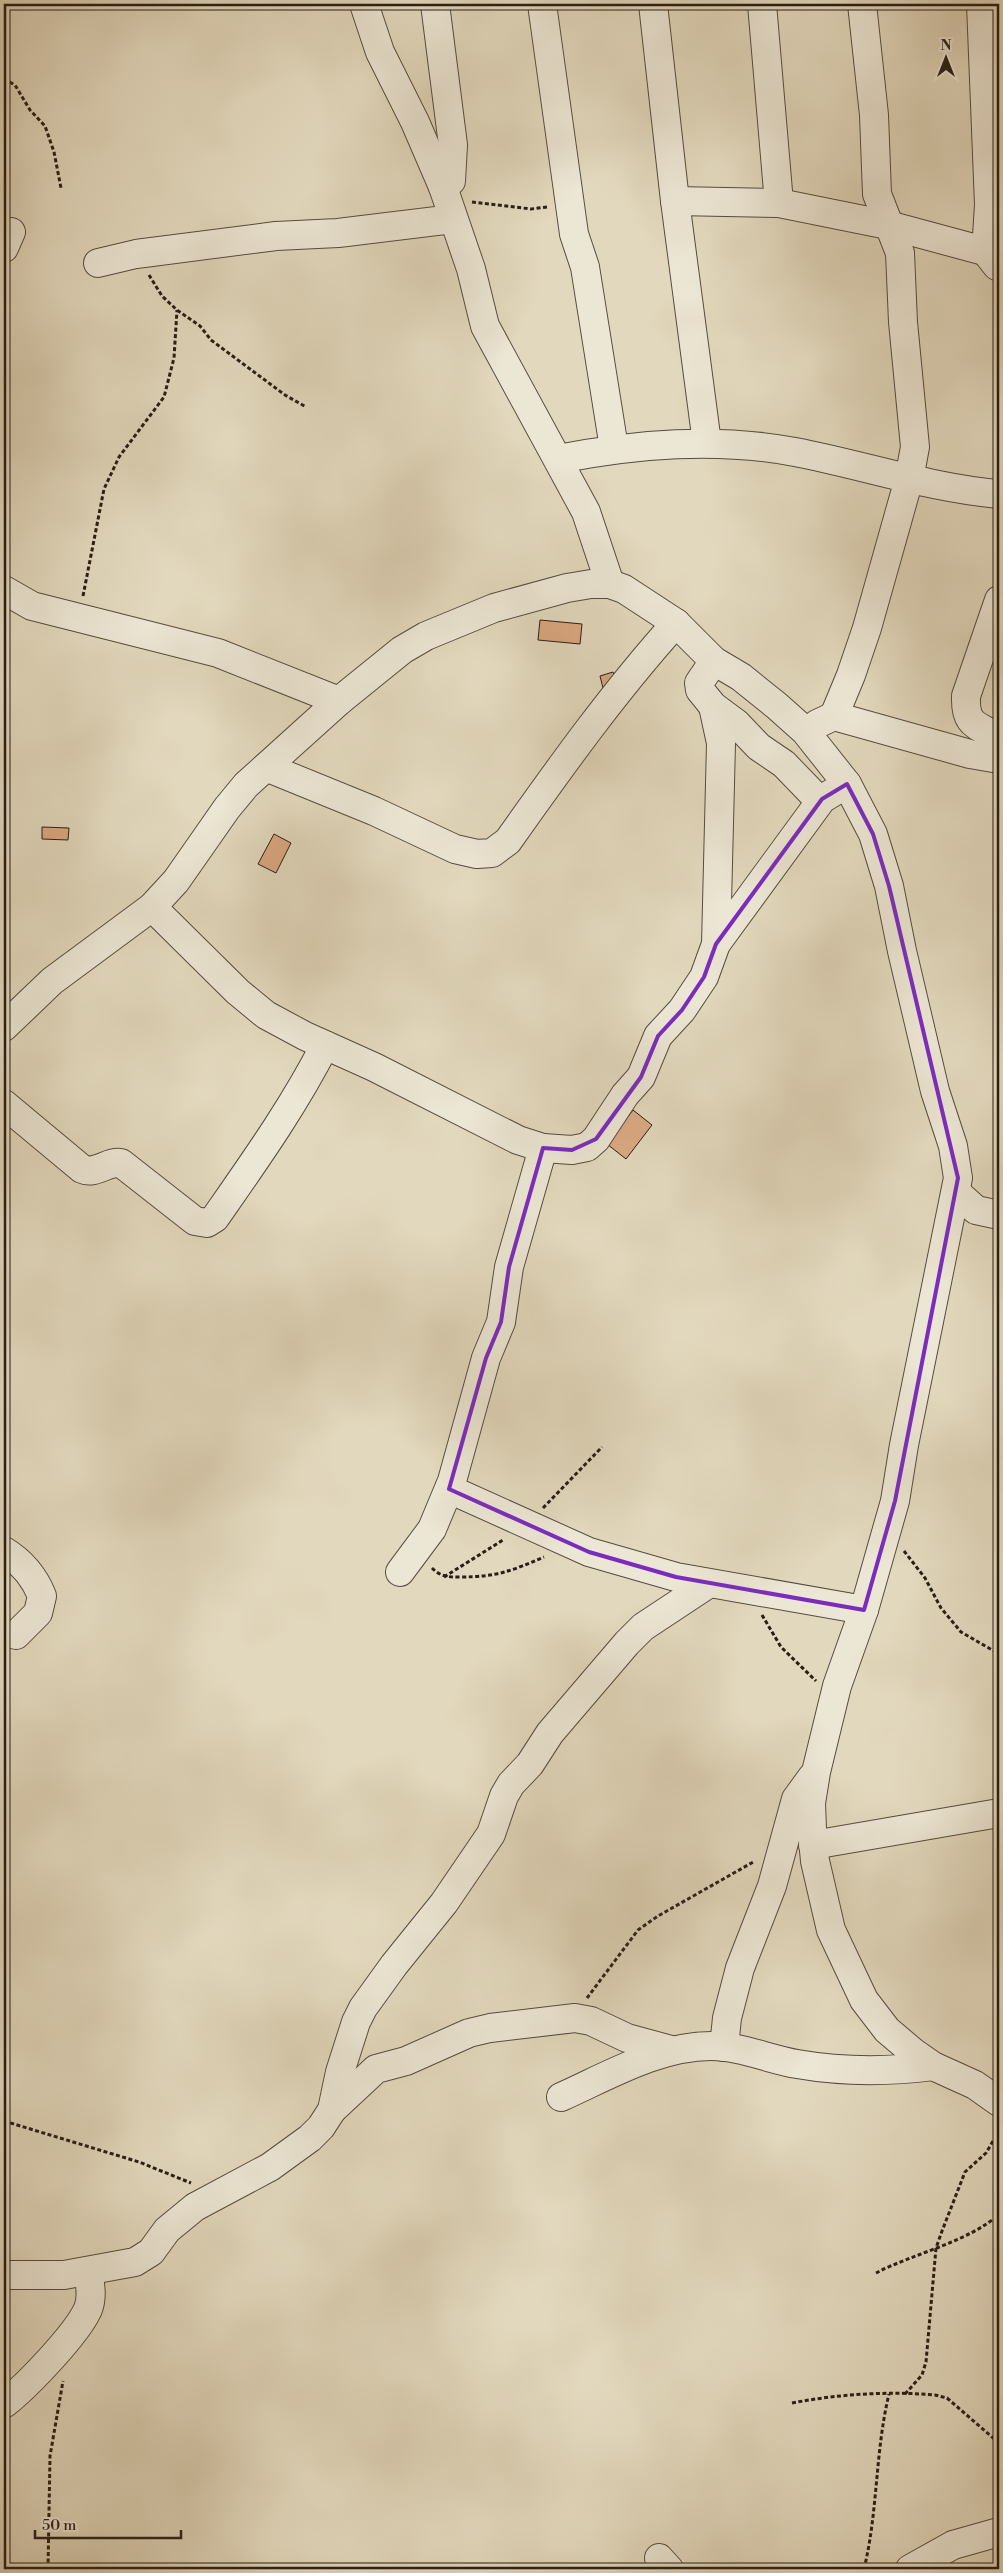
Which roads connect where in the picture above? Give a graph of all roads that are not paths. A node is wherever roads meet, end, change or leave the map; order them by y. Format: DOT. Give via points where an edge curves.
graph roads {
  1 [pos="364,4"];
  2 [pos="435,4"];
  3 [pos="542,4"];
  4 [pos="653,4"];
  5 [pos="762,4"];
  6 [pos="862,4"];
  7 [pos="981,4"];
  8 [pos="994,200"];
  9 [pos="675,201"];
  10 [pos="779,203"];
  11 [pos="448,204"];
  12 [pos="888,225"];
  13 [pos="995,258"];
  14 [pos="98,263"];
  15 [pos="706,442"];
  16 [pos="614,448"];
  17 [pos="558,459"];
  18 [pos="909,479"];
  19 [pos="999,494"];
  20 [pos="610,584"];
  21 [pos="4,590"];
  22 [pos="999,600"];
  23 [pos="676,623"];
  24 [pos="714,661"];
  25 [pos="339,701"];
  26 [pos="713,706"];
  27 [pos="834,716"];
  28 [pos="805,731"];
  29 [pos="999,738"];
  30 [pos="999,759"];
  31 [pos="266,767"];
  32 [pos="848,784"];
  33 [pos="822,799"];
  34 [pos="152,907"];
  35 [pos="716,944"];
  36 [pos="4,1027"];
  37 [pos="325,1045"];
  38 [pos="4,1104"];
  39 [pos="543,1148"];
  40 [pos="956,1192"];
  41 [pos="999,1215"];
  42 [pos="450,1489"];
  43 [pos="4,1551"];
  44 [pos="407,1563"];
  45 [pos="708,1584"];
  46 [pos="864,1610"];
  47 [pos="16,1635"];
  48 [pos="816,1772"];
  49 [pos="999,1813"];
  50 [pos="813,1845"];
  51 [pos="724,2047"];
  52 [pos="671,2050"];
  53 [pos="933,2066"];
  54 [pos="987,2088"];
  55 [pos="561,2097"];
  56 [pos="999,2102"];
  57 [pos="332,2110"];
  58 [pos="88,2271"];
  59 [pos="4,2275"];
  60 [pos="4,2404"];
  61 [pos="999,2532"];
  62 [pos="910,2569"];
  1 -- 11 [label="street" via="380,52 415,122"];
  2 -- 11 [label="street" via="453,144"];
  3 -- 16 [label="street" via="568,199 574,234 585,267"];
  4 -- 9 [label="street"];
  5 -- 10 [label="street"];
  6 -- 12 [label="street" via="874,116 876,194"];
  7 -- 8 [label="street"];
  8 -- 13 [label="street"];
  9 -- 10 [label="street"];
  9 -- 15 [label="street"];
  10 -- 12 [label="street"];
  11 -- 14 [label="street" via="338,233 276,236 136,254"];
  11 -- 17 [label="street" via="471,269 485,326"];
  12 -- 13 [label="street"];
  12 -- 18 [label="street" via="900,253 903,322 913,410 915,447"];
  15 -- 16 [label="street"];
  15 -- 18 [label="street" via="794,452"];
  16 -- 17 [label="street"];
  17 -- 20 [label="street" via="586,512"];
  18 -- 19 [label="street"];
  18 -- 27 [label="street" via="866,628"];
  20 -- 23 [label="street" via="624,589"];
  20 -- 25 [label="street" via="583,585 519,600 426,636 402,650"];
  21 -- 25 [label="street" via="32,606 218,653"];
  22 -- 29 [label="street" via="966,696 966,712 969,721"];
  23 -- 24 [label="street"];
  23 -- 31 [label="street" via="641,661 585,732 508,841 492,853 477,854 455,849"];
  24 -- 26 [label="street" via="699,683 700,690"];
  24 -- 28 [label="street" via="741,677"];
  25 -- 31 [label="street"];
  26 -- 33 [label="street"];
  26 -- 35 [label="street" via="721,743"];
  27 -- 28 [label="street"];
  27 -- 30 [label="street"];
  28 -- 32 [label="street"];
  31 -- 34 [label="street" via="227,808 176,881"];
  32 -- 33 [label="street"];
  32 -- 40 [label="street" via="873,834 889,886 935,1091 953,1146 958,1178"];
  33 -- 35 [label="street"];
  34 -- 36 [label="street" via="52,981"];
  34 -- 37 [label="street" via="238,992 266,1014"];
  35 -- 39 [label="street" via="704,977 682,1010 658,1036 641,1078 625,1095 596,1139 586,1147 572,1150"];
  37 -- 38 [label="street" via="310,1076 274,1131 215,1218 207,1223 195,1221 121,1163 87,1171 82,1169"];
  37 -- 39 [label="street" via="374,1066 518,1140"];
  39 -- 42 [label="street" via="509,1267 501,1322 486,1358"];
  40 -- 41 [label="street" via="976,1210"];
  40 -- 46 [label="street" via="886,1532"];
  42 -- 44 [label="street" via="432,1529"];
  42 -- 45 [label="street" via="575,1546"];
  43 -- 47 [label="street" via="27,1569 42,1596 38,1613"];
  45 -- 46 [label="street"];
  45 -- 57 [label="street" via="643,1627 627,1643 511,1784 491,1834 444,1903 363,2008 340,2072"];
  46 -- 48 [label="street" via="849,1647"];
  48 -- 50 [label="street" via="811,1802"];
  48 -- 51 [label="street" via="796,1799 772,1886 752,1932 735,1985"];
  49 -- 50 [label="street"];
  50 -- 53 [label="street" via="819,1886 831,1930 864,2000 887,2030"];
  51 -- 52 [label="street"];
  51 -- 53 [label="street" via="798,2064 855,2071 896,2071"];
  52 -- 55 [label="street"];
  52 -- 57 [label="street" via="627,2038 591,2021 564,2018 469,2033 406,2061 376,2069"];
  53 -- 54 [label="street"];
  54 -- 56 [label="street"];
  57 -- 58 [label="street" via="321,2127 296,2150 180,2218 159,2239 152,2252 143,2258"];
  58 -- 59 [label="street" via="64,2275"];
  58 -- 60 [label="street" via="91,2288 88,2310 51,2358"];
  61 -- 62 [label="street" via="953,2545"];
}
